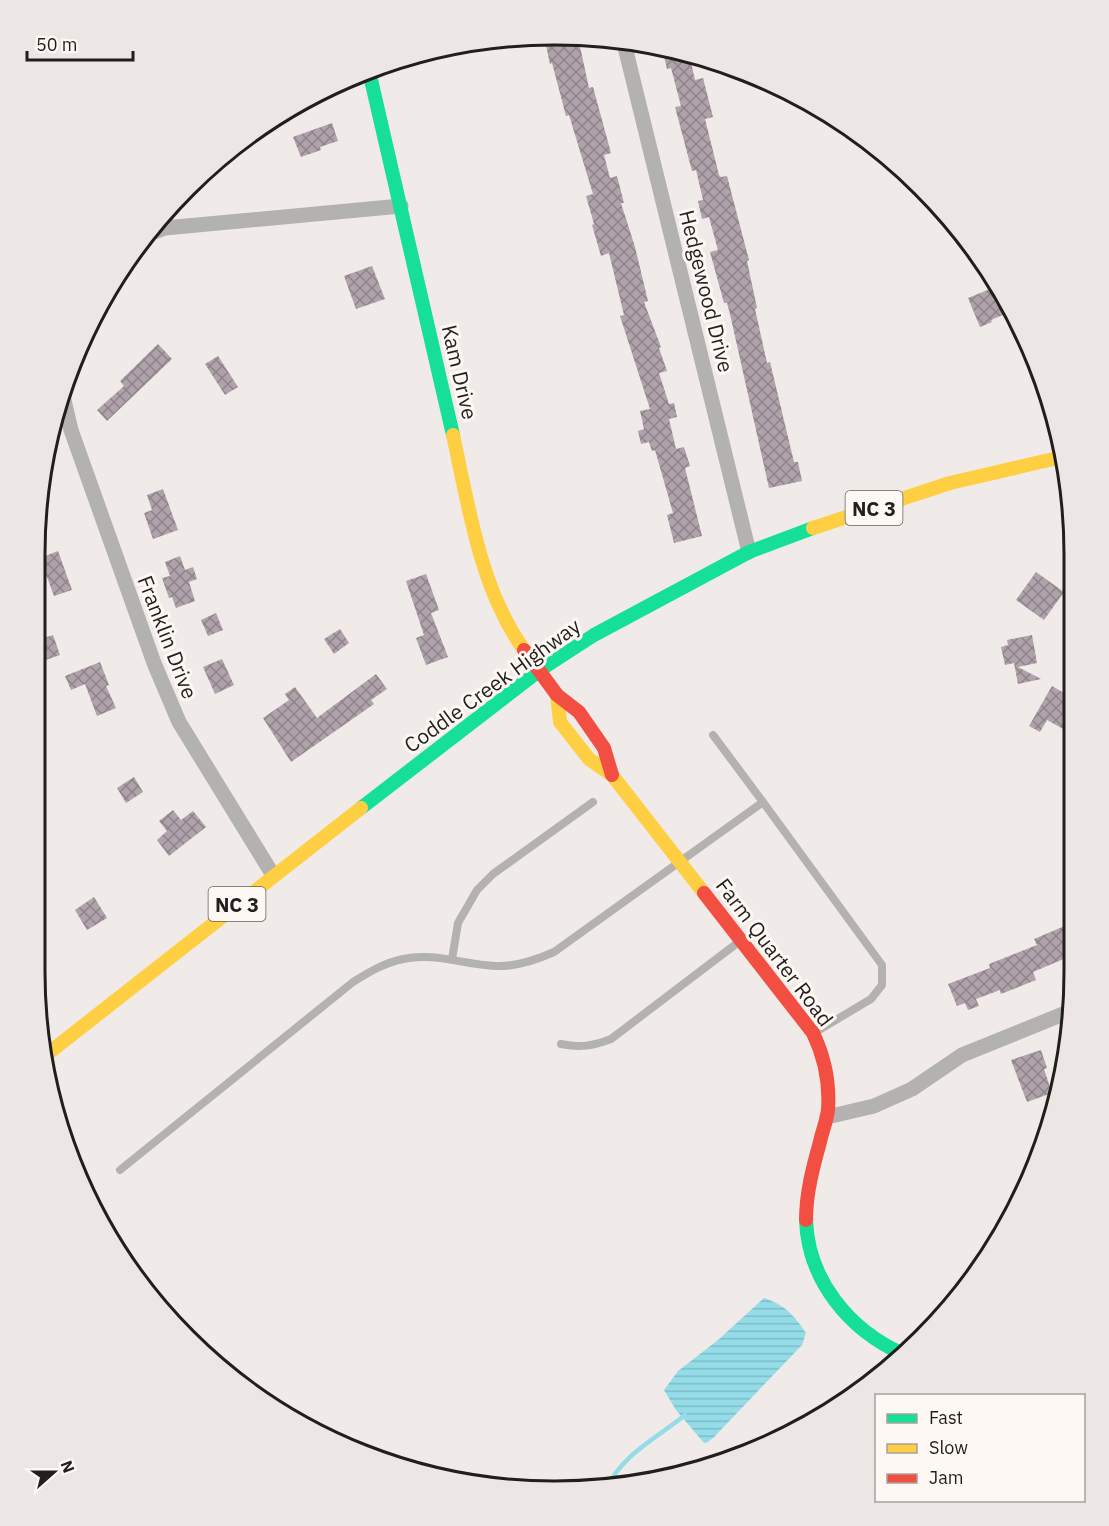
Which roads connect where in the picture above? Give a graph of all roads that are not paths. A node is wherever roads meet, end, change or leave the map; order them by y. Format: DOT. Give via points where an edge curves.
graph roads {
  1 [pos="626,50"];
  2 [pos="371,80"];
  3 [pos="401,206"];
  4 [pos="163,229"];
  5 [pos="66,410"];
  6 [pos="1055,459"];
  7 [pos="749,552"];
  8 [pos="540,670"];
  9 [pos="557,694"];
  10 [pos="713,735"];
  11 [pos="612,775"];
  12 [pos="593,802"];
  13 [pos="764,802"];
  14 [pos="680,861"];
  15 [pos="273,875"];
  16 [pos="741,940"];
  17 [pos="452,959"];
  18 [pos="1062,1017"];
  19 [pos="813,1033"];
  20 [pos="561,1044"];
  21 [pos="51,1051"];
  22 [pos="826,1118"];
  23 [pos="120,1170"];
  24 [pos="895,1350"];
  1 -- 7 [label="street, Hedgewood Drive"];
  2 -- 3 [label="street, Kam Drive"];
  3 -- 4 [label="street"];
  3 -- 8 [label="street, Kam Drive" via="476,537 496,600 516,638"];
  5 -- 15 [label="street, Franklin Drive" via="150,652 179,722"];
  6 -- 7 [label="street, Coddle Creek Highway / NC 3" via="950,483"];
  7 -- 8 [label="street, Coddle Creek Highway / NC 3" via="594,635"];
  8 -- 9 [label="street, Farm Quarter Road"];
  8 -- 15 [label="street, Coddle Creek Highway / NC 3"];
  9 -- 11 [label="street, Farm Quarter Road" via="579,712 604,748"];
  9 -- 11 [label="street, Farm Quarter Road" via="560,722 589,759"];
  10 -- 13 [label="lane"];
  11 -- 14 [label="street, Farm Quarter Road"];
  12 -- 17 [label="lane" via="493,874 477,890 458,923"];
  13 -- 14 [label="lane"];
  13 -- 19 [label="lane" via="882,965 882,985 871,999"];
  14 -- 16 [label="street, Farm Quarter Road"];
  14 -- 17 [label="lane" via="554,952 533,961 496,967"];
  15 -- 21 [label="street, Coddle Creek Highway / NC 3"];
  16 -- 19 [label="street, Farm Quarter Road"];
  16 -- 20 [label="lane" via="611,1039 594,1046"];
  17 -- 23 [label="lane" via="404,958 379,966 353,982"];
  18 -- 22 [label="street" via="962,1055 912,1089 874,1106"];
  19 -- 22 [label="street, Farm Quarter Road" via="827,1068"];
  22 -- 24 [label="street, Farm Quarter Road" via="811,1173 807,1239 820,1277 834,1301 853,1321"];
}
